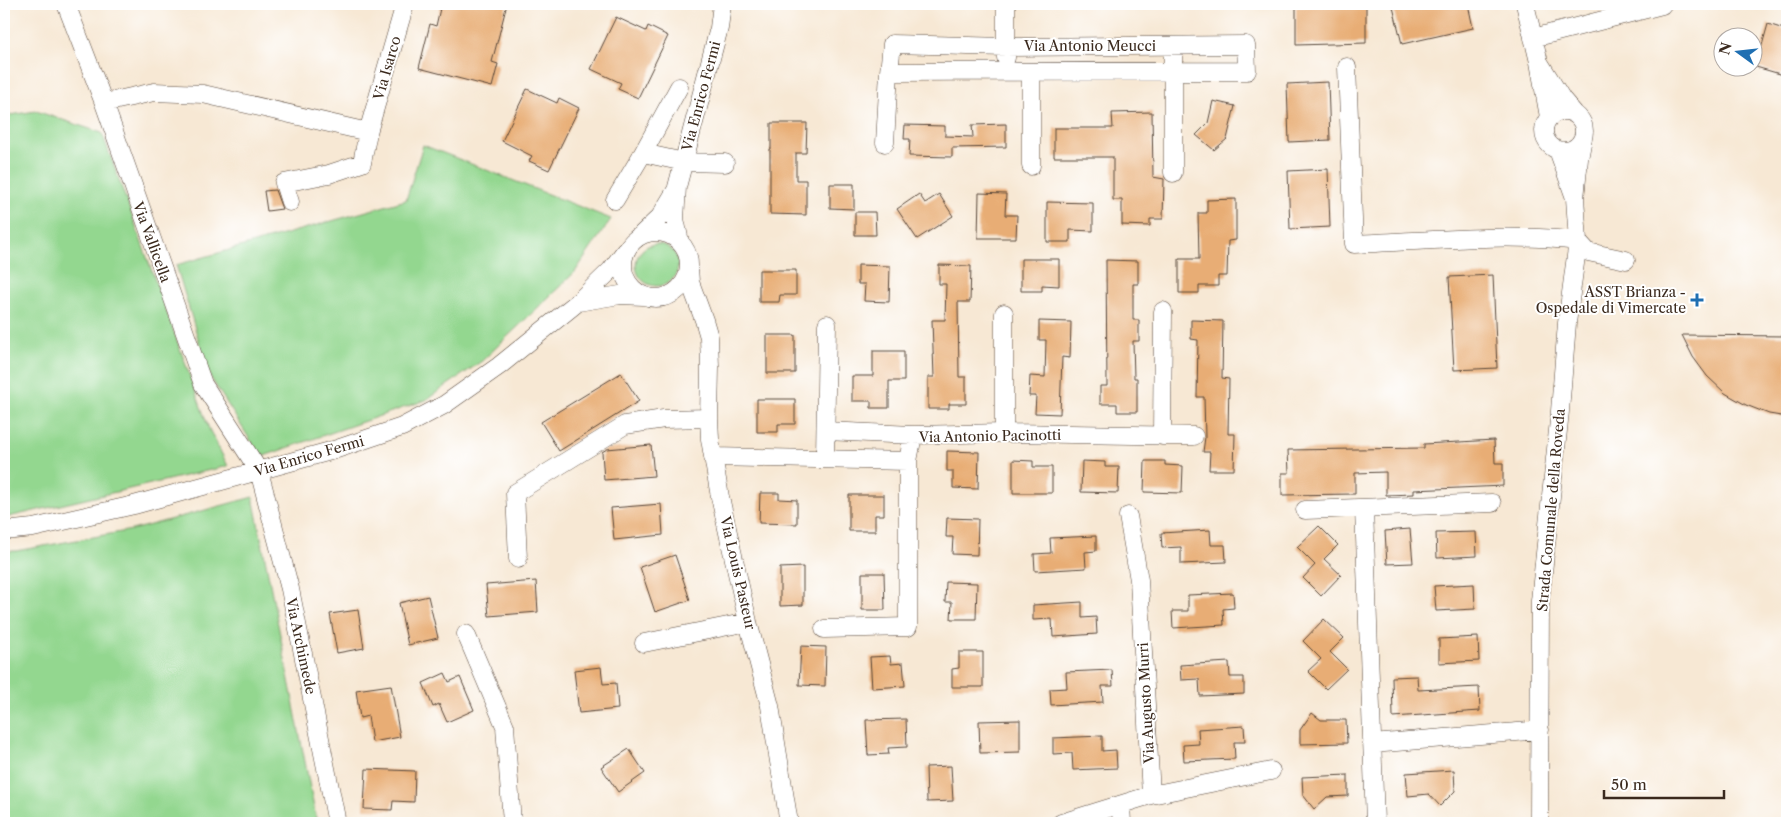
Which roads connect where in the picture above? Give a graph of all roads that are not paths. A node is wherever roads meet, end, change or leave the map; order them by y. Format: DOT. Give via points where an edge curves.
graph roads {
  1 [pos="405,4"];
  2 [pos="722,4"];
  3 [pos="1006,4"];
  4 [pos="1525,4"];
  5 [pos="1662,5"];
  6 [pos="66,6"];
  7 [pos="1533,38"];
  8 [pos="1006,46"];
  9 [pos="1173,46"];
  10 [pos="1539,62"];
  11 [pos="1347,66"];
  12 [pos="889,72"];
  13 [pos="1006,72"];
  14 [pos="1174,72"];
  15 [pos="1031,73"];
  16 [pos="679,87"];
  17 [pos="104,104"];
  18 [pos="1574,113"];
  19 [pos="1549,117"];
  20 [pos="368,132"];
  21 [pos="1583,135"];
  22 [pos="885,143"];
  23 [pos="1558,150"];
  24 [pos="643,154"];
  25 [pos="684,162"];
  26 [pos="725,163"];
  27 [pos="1031,166"];
  28 [pos="1173,173"];
  29 [pos="677,187"];
  30 [pos="1575,198"];
  31 [pos="615,200"];
  32 [pos="290,202"];
  33 [pos="642,234"];
  34 [pos="1578,241"];
  35 [pos="680,242"];
  36 [pos="625,251"];
  37 [pos="1626,260"];
  38 [pos="689,267"];
  39 [pos="644,296"];
  40 [pos="664,297"];
  41 [pos="578,302"];
  42 [pos="1163,311"];
  43 [pos="1004,313"];
  44 [pos="704,320"];
  45 [pos="827,324"];
  46 [pos="709,418"];
  47 [pos="826,431"];
  48 [pos="1004,433"];
  49 [pos="912,435"];
  50 [pos="1162,436"];
  51 [pos="1194,436"];
  52 [pos="714,457"];
  53 [pos="825,458"];
  54 [pos="908,461"];
  55 [pos="258,471"];
  56 [pos="1492,503"];
  57 [pos="1364,508"];
  58 [pos="1306,510"];
  59 [pos="1128,516"];
  60 [pos="4,531"];
  61 [pos="518,559"];
  62 [pos="748,622"];
  63 [pos="824,629"];
  64 [pos="466,634"];
  65 [pos="644,643"];
  66 [pos="1540,730"];
  67 [pos="1372,744"];
  68 [pos="1271,771"];
  69 [pos="1151,795"];
  70 [pos="1121,805"];
  71 [pos="337,823"];
  72 [pos="512,823"];
  73 [pos="789,823"];
  74 [pos="1061,823"];
  75 [pos="1122,823"];
  76 [pos="1375,823"];
  77 [pos="1539,823"];
  1 -- 20 [label="street, Via Isarco"];
  2 -- 25 [label="street, Via Enrico Fermi"];
  3 -- 8 [label="street, Via Antonio Meucci"];
  4 -- 7 [label="street, Strada Comunale della Roveda"];
  5 -- 7 [label="street"];
  6 -- 17 [label="street, Via Vallicella"];
  7 -- 10 [label="street, Strada Comunale della Roveda"];
  8 -- 9 [label="street, Via Antonio Meucci"];
  8 -- 12 [label="street, Via Antonio Meucci" via="892,44"];
  8 -- 13 [label="street, Via Antonio Meucci"];
  9 -- 14 [label="street, Via Antonio Meucci"];
  9 -- 14 [label="street, Via Antonio Meucci" via="1246,45 1247,72"];
  10 -- 18 [label="street, Strada Comunale della Roveda"];
  10 -- 19 [label="street, Strada Comunale della Roveda"];
  11 -- 34 [label="street" via="1354,244 1507,238"];
  12 -- 13 [label="street, Via Antonio Meucci"];
  12 -- 22 [label="street, Via Antonio Meucci"];
  13 -- 15 [label="street, Via Antonio Meucci"];
  14 -- 15 [label="street, Via Antonio Meucci"];
  14 -- 28 [label="street, Via Antonio Meucci"];
  15 -- 27 [label="street, Via Antonio Meucci"];
  16 -- 24 [label="street"];
  17 -- 20 [label="street" via="154,92 203,94"];
  17 -- 55 [label="street, Via Vallicella" via="203,384"];
  18 -- 19 [label="street" via="1561,111"];
  18 -- 21 [label="street, Strada Comunale della Roveda" via="1582,123"];
  19 -- 23 [label="street, Strada Comunale della Roveda" via="1545,136"];
  20 -- 32 [label="street, Via Isarco" via="362,163 284,183"];
  21 -- 23 [label="street" via="1571,150"];
  21 -- 30 [label="street, Strada Comunale della Roveda"];
  23 -- 30 [label="street, Strada Comunale della Roveda"];
  24 -- 25 [label="street"];
  24 -- 31 [label="street"];
  25 -- 26 [label="street"];
  25 -- 29 [label="street, Via Enrico Fermi"];
  29 -- 33 [label="street, Via Enrico Fermi" via="660,217"];
  29 -- 35 [label="street, Via Enrico Fermi" via="675,219"];
  30 -- 34 [label="street, Strada Comunale della Roveda"];
  33 -- 35 [label="street" via="663,232"];
  33 -- 36 [label="street"];
  34 -- 37 [label="street" via="1588,252"];
  34 -- 66 [label="street, Strada Comunale della Roveda" via="1540,601"];
  35 -- 38 [label="street" via="688,255"];
  36 -- 39 [label="street" via="622,263 625,278"];
  36 -- 41 [label="street, Via Enrico Fermi" via="611,270"];
  38 -- 40 [label="street" via="682,286"];
  38 -- 44 [label="street, Via Louis Pasteur" via="690,282"];
  39 -- 40 [label="street"];
  39 -- 41 [label="street, Via Enrico Fermi" via="620,295"];
  40 -- 44 [label="street" via="686,304"];
  41 -- 55 [label="street, Via Enrico Fermi" via="499,366 424,416 361,442"];
  42 -- 50 [label="street"];
  43 -- 48 [label="street"];
  44 -- 46 [label="street, Via Louis Pasteur" via="709,337"];
  45 -- 47 [label="street"];
  46 -- 52 [label="street, Via Louis Pasteur"];
  46 -- 61 [label="street" via="664,419 625,425 515,493"];
  47 -- 49 [label="street"];
  47 -- 53 [label="street"];
  48 -- 49 [label="street, Via Antonio Pacinotti"];
  48 -- 50 [label="street, Via Antonio Pacinotti"];
  49 -- 54 [label="street, Via Antonio Pacinotti"];
  50 -- 51 [label="street, Via Antonio Pacinotti"];
  52 -- 53 [label="street, Via Antonio Pacinotti"];
  52 -- 62 [label="street, Via Louis Pasteur"];
  53 -- 54 [label="street, Via Antonio Pacinotti"];
  54 -- 63 [label="street" via="908,627"];
  55 -- 60 [label="street, Via Enrico Fermi" via="134,505 33,528"];
  55 -- 71 [label="street, Via Archimede" via="290,589"];
  56 -- 57 [label="street"];
  57 -- 58 [label="street"];
  57 -- 67 [label="street"];
  59 -- 69 [label="street, Via Augusto Murri" via="1139,580"];
  62 -- 65 [label="street"];
  62 -- 73 [label="street, Via Louis Pasteur" via="770,706"];
  64 -- 72 [label="street" via="505,726"];
  66 -- 67 [label="street"];
  66 -- 77 [label="street, Strada Comunale della Roveda"];
  67 -- 76 [label="street"];
  68 -- 69 [label="street"];
  69 -- 70 [label="street"];
  70 -- 74 [label="street"];
  70 -- 75 [label="street"];
}
